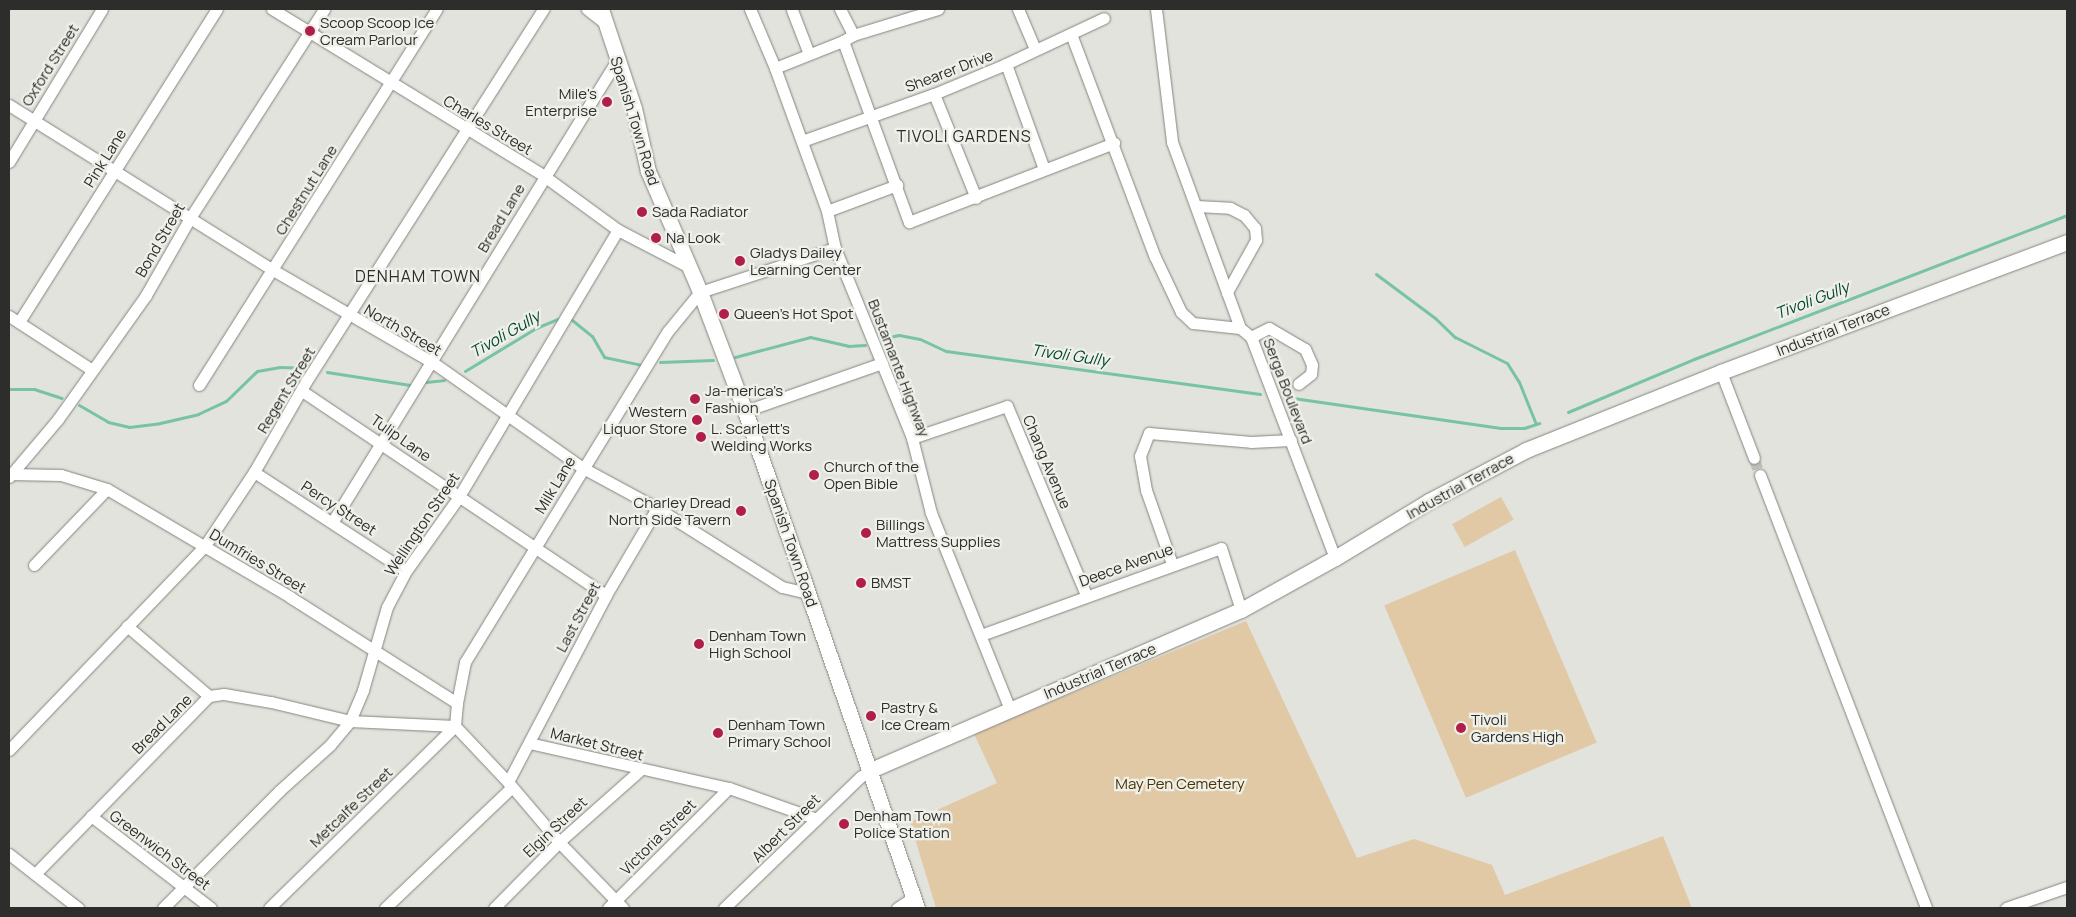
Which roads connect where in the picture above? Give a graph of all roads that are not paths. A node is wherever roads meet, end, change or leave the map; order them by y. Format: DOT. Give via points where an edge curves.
graph roads {
  1 [pos="102,9"];
  2 [pos="217,9"];
  3 [pos="272,9"];
  4 [pos="324,9"];
  5 [pos="436,9"];
  6 [pos="543,9"];
  7 [pos="587,9"];
  8 [pos="750,9"];
  9 [pos="840,9"];
  10 [pos="938,9"];
  11 [pos="1018,9"];
  12 [pos="1156,9"];
  13 [pos="792,10"];
  14 [pos="911,13"];
  15 [pos="603,16"];
  16 [pos="1104,18"];
  17 [pos="310,31"];
  18 [pos="1071,34"];
  19 [pos="848,38"];
  20 [pos="1035,49"];
  21 [pos="809,54"];
  22 [pos="617,60"];
  23 [pos="1006,64"];
  24 [pos="775,68"];
  25 [pos="390,83"];
  26 [pos="934,94"];
  27 [pos="9,105"];
  28 [pos="869,116"];
  29 [pos="33,120"];
  30 [pos="467,130"];
  31 [pos="802,141"];
  32 [pos="1114,144"];
  33 [pos="9,162"];
  34 [pos="116,169"];
  35 [pos="1044,169"];
  36 [pos="544,176"];
  37 [pos="897,185"];
  38 [pos="976,198"];
  39 [pos="1196,206"];
  40 [pos="827,211"];
  41 [pos="190,218"];
  42 [pos="618,230"];
  43 [pos="2067,242"];
  44 [pos="835,248"];
  45 [pos="689,267"];
  46 [pos="273,270"];
  47 [pos="700,292"];
  48 [pos="1227,292"];
  49 [pos="350,316"];
  50 [pos="14,319"];
  51 [pos="1240,328"];
  52 [pos="1251,336"];
  53 [pos="432,362"];
  54 [pos="882,363"];
  55 [pos="92,370"];
  56 [pos="1721,372"];
  57 [pos="1298,384"];
  58 [pos="199,385"];
  59 [pos="302,391"];
  60 [pos="745,411"];
  61 [pos="507,417"];
  62 [pos="912,438"];
  63 [pos="1291,440"];
  64 [pos="383,443"];
  65 [pos="1754,458"];
  66 [pos="583,468"];
  67 [pos="254,472"];
  68 [pos="9,475"];
  69 [pos="1760,475"];
  70 [pos="107,489"];
  71 [pos="458,498"];
  72 [pos="657,508"];
  73 [pos="333,521"];
  74 [pos="204,547"];
  75 [pos="536,547"];
  76 [pos="1335,558"];
  77 [pos="1172,564"];
  78 [pos="34,565"];
  79 [pos="406,571"];
  80 [pos="808,593"];
  81 [pos="606,595"];
  82 [pos="1086,595"];
  83 [pos="1241,610"];
  84 [pos="127,626"];
  85 [pos="981,635"];
  86 [pos="372,650"];
  87 [pos="209,696"];
  88 [pos="457,703"];
  89 [pos="1010,710"];
  90 [pos="350,721"];
  91 [pos="455,726"];
  92 [pos="529,743"];
  93 [pos="9,750"];
  94 [pos="640,770"];
  95 [pos="871,770"];
  96 [pos="510,784"];
  97 [pos="729,788"];
  98 [pos="91,816"];
  99 [pos="817,819"];
  100 [pos="559,842"];
  101 [pos="9,854"];
  102 [pos="35,874"];
  103 [pos="184,887"];
  104 [pos="2067,887"];
  105 [pos="915,903"];
  106 [pos="616,906"];
  107 [pos="78,908"];
  108 [pos="163,908"];
  109 [pos="211,908"];
  110 [pos="269,908"];
  111 [pos="385,908"];
  112 [pos="494,908"];
  113 [pos="724,908"];
  114 [pos="897,908"];
  115 [pos="1926,908"];
  116 [pos="2006,908"];
  1 -- 29 [label="street, Oxford Street"];
  2 -- 34 [label="street, Pink Lane"];
  3 -- 17 [label="street, Charles Street"];
  4 -- 17 [label="street, Bond Street"];
  5 -- 25 [label="street, Chestnut Lane"];
  6 -- 30 [label="street, Regent Street"];
  7 -- 15 [label="street"];
  8 -- 24 [label="street, Bustamante Highway"];
  9 -- 19 [label="street"];
  10 -- 14 [label="street"];
  11 -- 20 [label="street"];
  12 -- 39 [label="street" via="1172,142"];
  13 -- 21 [label="street"];
  14 -- 19 [label="street"];
  15 -- 22 [label="street, Spanish Town Road"];
  16 -- 18 [label="street, Shearer Drive"];
  17 -- 25 [label="street, Charles Street"];
  17 -- 41 [label="street, Bond Street"];
  18 -- 20 [label="street, Shearer Drive"];
  18 -- 32 [label="street, Serga Boulevard"];
  19 -- 21 [label="street"];
  19 -- 28 [label="street"];
  20 -- 23 [label="street, Shearer Drive"];
  21 -- 24 [label="street"];
  22 -- 36 [label="street, Bread Lane"];
  22 -- 45 [label="street, Spanish Town Road" via="634,108 648,171"];
  23 -- 26 [label="street, Shearer Drive"];
  23 -- 35 [label="street"];
  24 -- 31 [label="street, Bustamante Highway"];
  25 -- 30 [label="street, Charles Street"];
  25 -- 46 [label="street, Chestnut Lane"];
  26 -- 28 [label="street, Shearer Drive"];
  26 -- 38 [label="street"];
  27 -- 29 [label="street, North Street"];
  28 -- 31 [label="street, Shearer Drive"];
  28 -- 37 [label="street"];
  29 -- 33 [label="street, Oxford Street"];
  29 -- 34 [label="street, North Street"];
  30 -- 36 [label="street, Charles Street"];
  30 -- 49 [label="street, Regent Street"];
  31 -- 40 [label="street, Bustamante Highway"];
  32 -- 35 [label="street"];
  32 -- 51 [label="street, Serga Boulevard" via="1155,257 1184,318 1193,323"];
  34 -- 41 [label="street, North Street"];
  34 -- 50 [label="street, Pink Lane"];
  35 -- 38 [label="street"];
  36 -- 42 [label="street, Charles Street"];
  36 -- 53 [label="street, Bread Lane"];
  37 -- 38 [label="street" via="909,222"];
  37 -- 40 [label="street"];
  39 -- 48 [label="street"];
  39 -- 48 [label="street" via="1230,208 1244,215 1255,228 1256,240"];
  40 -- 44 [label="street, Bustamante Highway"];
  41 -- 46 [label="street, North Street"];
  41 -- 55 [label="street, Bond Street" via="146,295"];
  42 -- 45 [label="street, Charles Street"];
  42 -- 61 [label="street, Wellington Street"];
  43 -- 56 [label="street, Industrial Terrace"];
  44 -- 47 [label="street"];
  44 -- 54 [label="street, Bustamante Highway"];
  45 -- 47 [label="street, Spanish Town Road"];
  46 -- 49 [label="street, North Street"];
  46 -- 58 [label="street, Chestnut Lane"];
  47 -- 60 [label="street, Spanish Town Road"];
  47 -- 66 [label="street, Milk Lane" via="668,331"];
  48 -- 51 [label="street"];
  49 -- 53 [label="street, North Street"];
  49 -- 59 [label="street, Regent Street"];
  50 -- 55 [label="street"];
  51 -- 52 [label="street, Serga Boulevard"];
  52 -- 57 [label="street" via="1269,328 1305,349 1312,365 1311,374"];
  52 -- 63 [label="street, Serga Boulevard"];
  53 -- 61 [label="street, North Street"];
  53 -- 64 [label="street, Bread Lane"];
  54 -- 60 [label="street"];
  54 -- 62 [label="street, Bustamante Highway"];
  55 -- 68 [label="street, Bond Street" via="58,419"];
  56 -- 65 [label="street"];
  56 -- 76 [label="street, Industrial Terrace" via="1526,450 1429,501"];
  59 -- 64 [label="street, Tulip Lane"];
  59 -- 67 [label="street, Regent Street"];
  60 -- 80 [label="street, Spanish Town Road"];
  61 -- 66 [label="street, North Street"];
  61 -- 71 [label="street, Wellington Street"];
  62 -- 82 [label="street, Chang Avenue" via="1008,406"];
  62 -- 85 [label="street, Bustamante Highway" via="931,513"];
  63 -- 76 [label="street, Serga Boulevard"];
  63 -- 77 [label="street" via="1251,442 1150,433 1140,456 1146,490"];
  64 -- 71 [label="street, Tulip Lane"];
  64 -- 73 [label="street, Bread Lane"];
  66 -- 72 [label="street, North Street"];
  66 -- 75 [label="street, Milk Lane"];
  67 -- 73 [label="street, Percy Street"];
  67 -- 74 [label="street, Regent Street"];
  68 -- 70 [label="street, Dumfries Street" via="61,475"];
  69 -- 115 [label="street"];
  70 -- 74 [label="street, Dumfries Street"];
  70 -- 78 [label="street"];
  71 -- 75 [label="street, Tulip Lane"];
  71 -- 79 [label="street, Wellington Street"];
  72 -- 80 [label="street, North Street" via="782,587"];
  72 -- 81 [label="street, Last Street"];
  73 -- 79 [label="street, Percy Street"];
  74 -- 84 [label="street, Regent Street"];
  74 -- 86 [label="street, Dumfries Street"];
  75 -- 81 [label="street, Tulip Lane"];
  75 -- 88 [label="street, Milk Lane" via="465,662"];
  76 -- 83 [label="street, Industrial Terrace"];
  77 -- 82 [label="street, Deece Avenue"];
  77 -- 83 [label="street, Deece Avenue" via="1221,548"];
  79 -- 86 [label="street, Wellington Street" via="387,607"];
  80 -- 95 [label="street, Spanish Town Road"];
  81 -- 92 [label="street, Last Street"];
  82 -- 85 [label="street, Deece Avenue"];
  83 -- 89 [label="street, Industrial Terrace"];
  84 -- 87 [label="street"];
  84 -- 93 [label="street, Regent Street"];
  85 -- 89 [label="street, Bustamante Highway"];
  86 -- 88 [label="street, Dumfries Street"];
  86 -- 90 [label="street, Wellington Street"];
  87 -- 90 [label="street, Bread Lane" via="224,694 271,702"];
  87 -- 98 [label="street, Bread Lane"];
  88 -- 91 [label="street"];
  89 -- 95 [label="street, Industrial Terrace"];
  90 -- 91 [label="street"];
  90 -- 103 [label="street, Wellington Street" via="330,745"];
  91 -- 96 [label="street"];
  91 -- 110 [label="street, Metcalfe Street"];
  92 -- 94 [label="street, Market Street"];
  92 -- 96 [label="street, Market Street"];
  94 -- 97 [label="street, Market Street"];
  94 -- 100 [label="street, Elgin Street"];
  95 -- 99 [label="street, Albert Street"];
  95 -- 105 [label="street, Spanish Town Road"];
  96 -- 100 [label="street"];
  96 -- 111 [label="street"];
  97 -- 99 [label="street, Market Street"];
  97 -- 106 [label="street, Victoria Street"];
  98 -- 102 [label="street, Bread Lane"];
  98 -- 103 [label="street, Greenwich Street"];
  99 -- 113 [label="street, Albert Street"];
  100 -- 106 [label="street"];
  100 -- 112 [label="street, Elgin Street"];
  101 -- 102 [label="street"];
  102 -- 107 [label="street"];
  103 -- 108 [label="street, Wellington Street"];
  103 -- 109 [label="street, Greenwich Street"];
  104 -- 116 [label="street"];
  105 -- 114 [label="street"];
}
